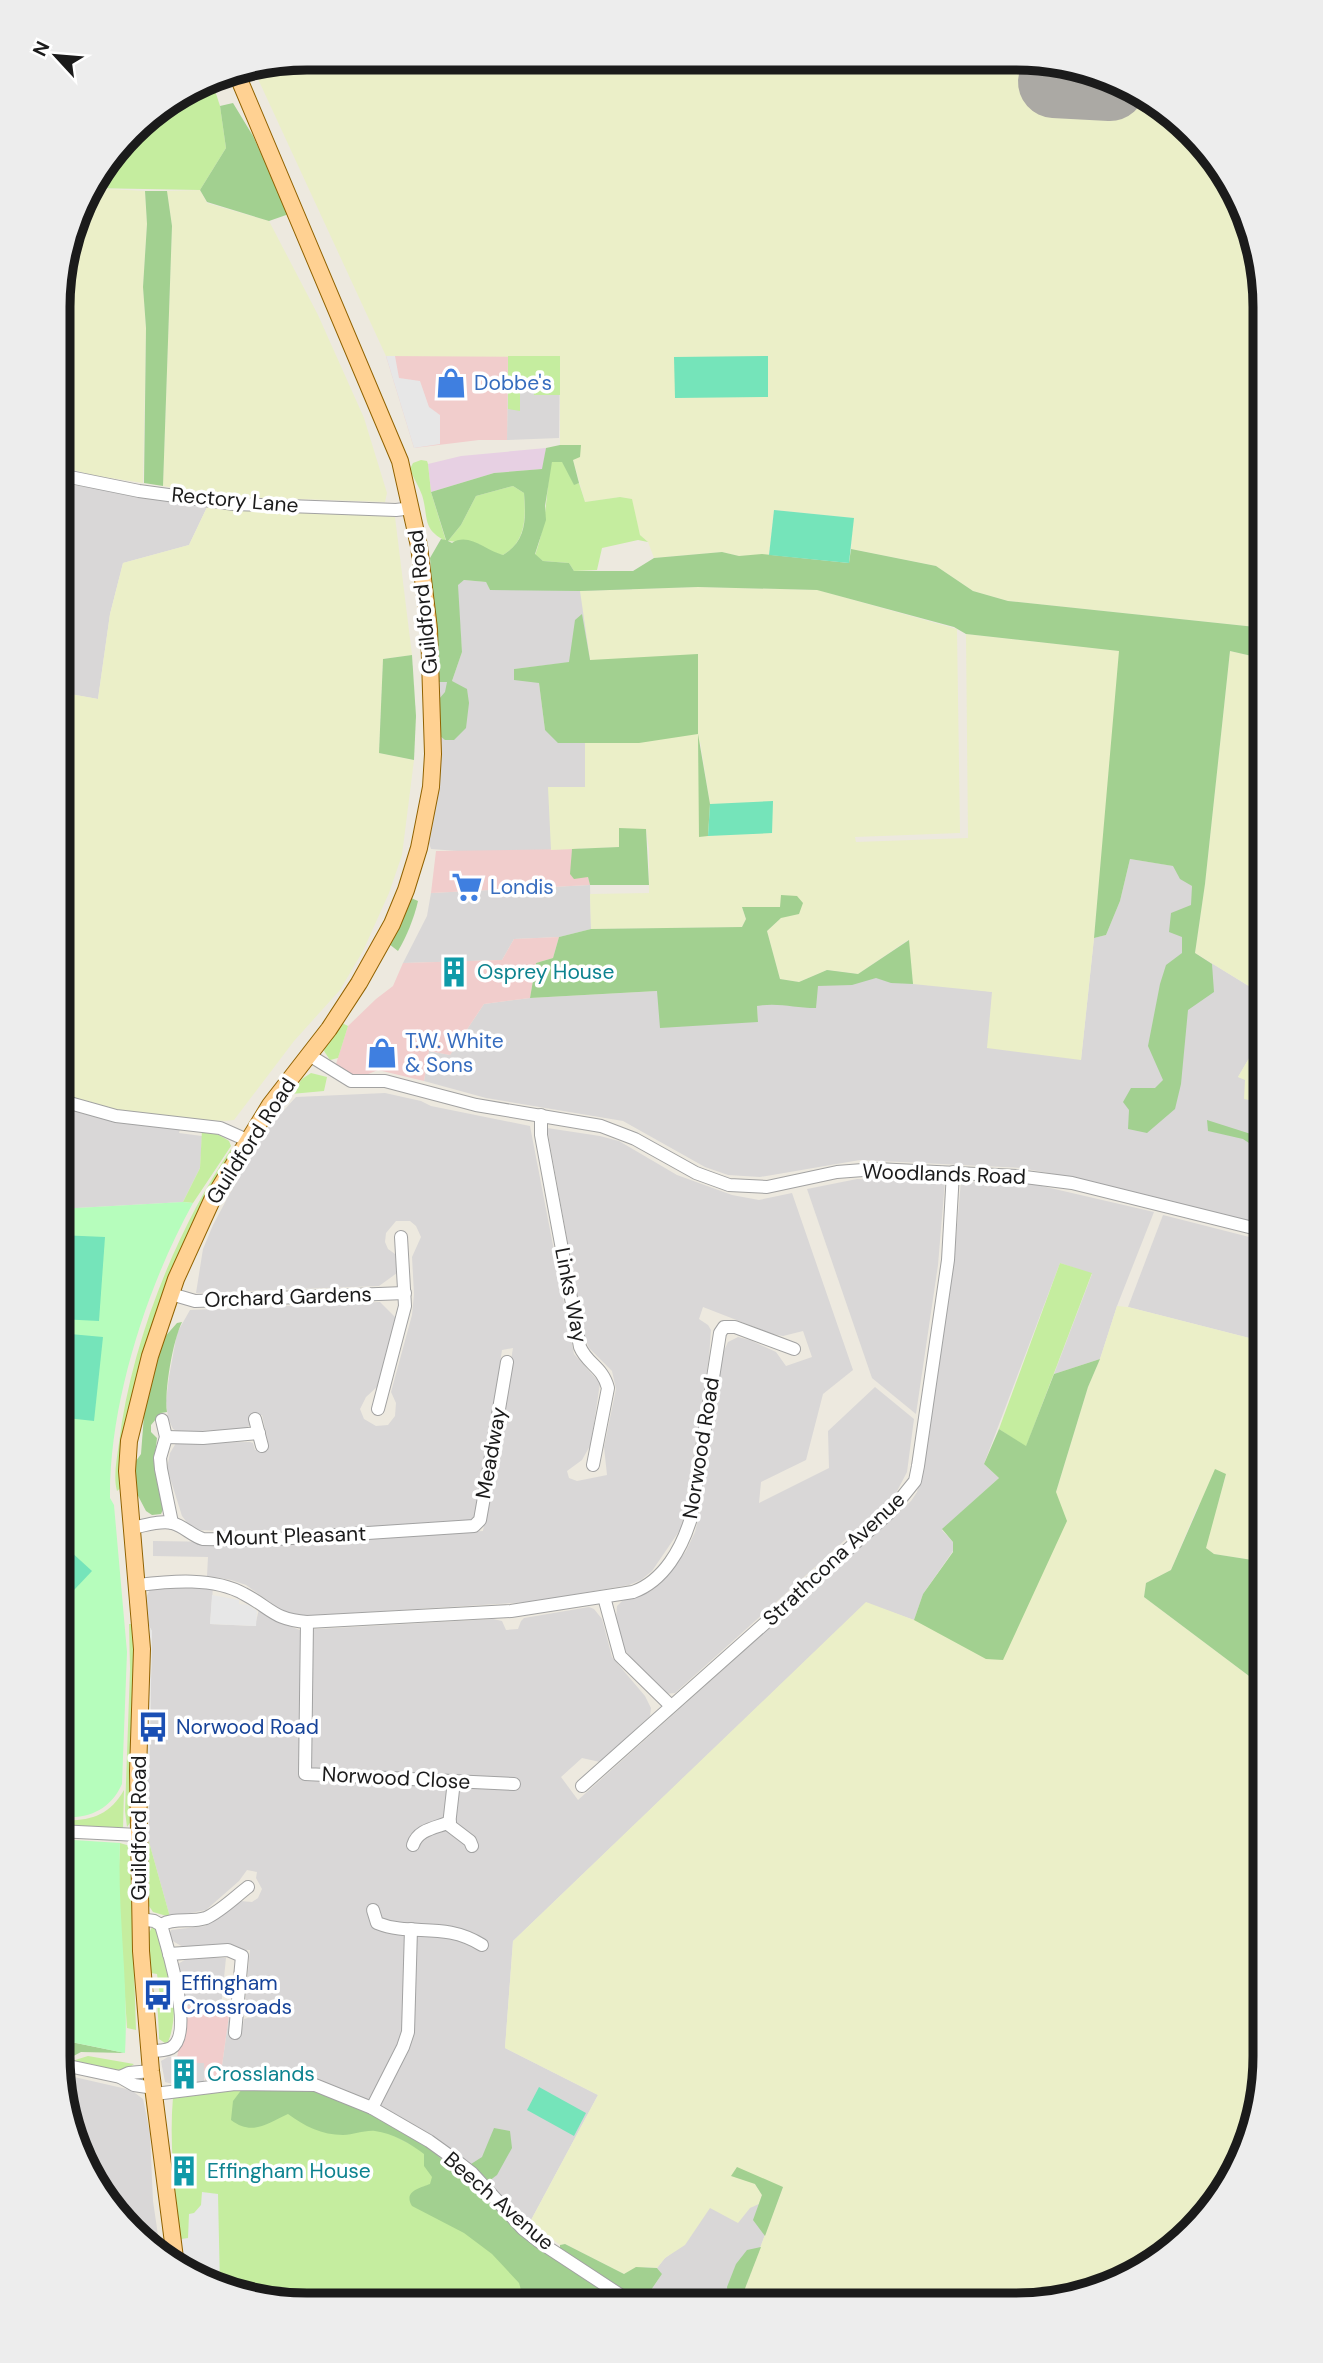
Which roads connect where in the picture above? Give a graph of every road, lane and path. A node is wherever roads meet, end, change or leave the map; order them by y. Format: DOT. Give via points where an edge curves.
graph roads {
  1 [pos="239,80"];
  2 [pos="70,477"];
  3 [pos="412,508"];
  4 [pos="309,1055"];
  5 [pos="70,1103"];
  6 [pos="541,1115"];
  7 [pos="247,1140"];
  8 [pos="953,1172"];
  9 [pos="1252,1227"];
  10 [pos="401,1237"];
  11 [pos="405,1293"];
  12 [pos="171,1294"];
  13 [pos="794,1349"];
  14 [pos="507,1362"];
  15 [pos="378,1409"];
  16 [pos="255,1419"];
  17 [pos="162,1420"];
  18 [pos="166,1437"];
  19 [pos="593,1465"];
  20 [pos="172,1523"];
  21 [pos="457,1527"];
  22 [pos="131,1528"];
  23 [pos="138,1585"];
  24 [pos="604,1597"];
  25 [pos="307,1622"];
  26 [pos="671,1706"];
  27 [pos="453,1781"];
  28 [pos="514,1784"];
  29 [pos="582,1786"];
  30 [pos="450,1822"];
  31 [pos="70,1832"];
  32 [pos="138,1835"];
  33 [pos="413,1845"];
  34 [pos="471,1846"];
  35 [pos="248,1887"];
  36 [pos="373,1910"];
  37 [pos="140,1919"];
  38 [pos="161,1925"];
  39 [pos="411,1928"];
  40 [pos="482,1945"];
  41 [pos="169,1954"];
  42 [pos="235,2033"];
  43 [pos="149,2051"];
  44 [pos="71,2066"];
  45 [pos="151,2071"];
  46 [pos="120,2077"];
  47 [pos="154,2091"];
  48 [pos="372,2108"];
  49 [pos="174,2252"];
  50 [pos="618,2293"];
  1 -- 3 [label="main road, Guildford Road" via="400,461"];
  2 -- 3 [label="street, Rectory Lane" via="234,504"];
  3 -- 4 [label="main road, Guildford Road" via="432,679 433,754 426,816 416,861 392,924 359,983"];
  4 -- 6 [label="street, Woodlands Road" via="351,1081 385,1081 476,1105"];
  4 -- 7 [label="main road, Guildford Road"];
  5 -- 7 [label="street" via="116,1116 220,1128"];
  6 -- 8 [label="street, Woodlands Road" via="618,1132 696,1173 737,1186 767,1187 854,1170"];
  6 -- 19 [label="street, Links Way" via="580,1347 605,1377 608,1388"];
  7 -- 12 [label="main road, Guildford Road" via="192,1239"];
  8 -- 9 [label="street, Woodlands Road" via="1072,1183"];
  8 -- 26 [label="street, Strathcona Avenue" via="948,1260 915,1481 890,1512"];
  10 -- 11 [label="street"];
  11 -- 12 [label="street, Orchard Gardens" via="195,1301"];
  11 -- 15 [label="street"];
  12 -- 22 [label="main road, Guildford Road" via="129,1441"];
  13 -- 24 [label="street, Norwood Road" via="724,1327 717,1341 686,1536 648,1586"];
  14 -- 21 [label="street, Meadway" via="480,1520 474,1526"];
  16 -- 18 [label="street" via="260,1439"];
  17 -- 18 [label="street"];
  18 -- 20 [label="street" via="160,1458"];
  20 -- 21 [label="street, Mount Pleasant" via="196,1537 261,1540"];
  20 -- 22 [label="street"];
  22 -- 23 [label="main road, Guildford Road"];
  23 -- 25 [label="street, Norwood Road" via="206,1583 228,1587 283,1619"];
  23 -- 32 [label="main road, Guildford Road" via="142,1649"];
  24 -- 25 [label="street, Norwood Road" via="511,1611"];
  24 -- 26 [label="street" via="620,1656"];
  25 -- 27 [label="street, Norwood Close" via="304,1774"];
  26 -- 29 [label="street, Strathcona Avenue"];
  27 -- 28 [label="street, Norwood Close"];
  27 -- 30 [label="street"];
  30 -- 33 [label="street" via="424,1831"];
  30 -- 34 [label="street"];
  31 -- 32 [label="street"];
  32 -- 37 [label="main road, Guildford Road"];
  35 -- 38 [label="street" via="203,1919"];
  36 -- 39 [label="street" via="377,1923"];
  37 -- 38 [label="street"];
  37 -- 43 [label="main road, Guildford Road"];
  38 -- 41 [label="street"];
  39 -- 40 [label="street" via="457,1933"];
  39 -- 48 [label="street" via="408,2032"];
  41 -- 42 [label="street" via="228,1950 242,1956"];
  41 -- 43 [label="street" via="179,1996 178,2036 170,2049"];
  43 -- 45 [label="main road, Guildford Road"];
  44 -- 46 [label="street"];
  45 -- 46 [label="street"];
  45 -- 47 [label="main road, Guildford Road"];
  46 -- 47 [label="street"];
  47 -- 48 [label="street, Beech Avenue" via="235,2084 315,2085"];
  47 -- 49 [label="main road, Guildford Road"];
  48 -- 50 [label="street, Beech Avenue" via="454,2159 523,2229"];
}
